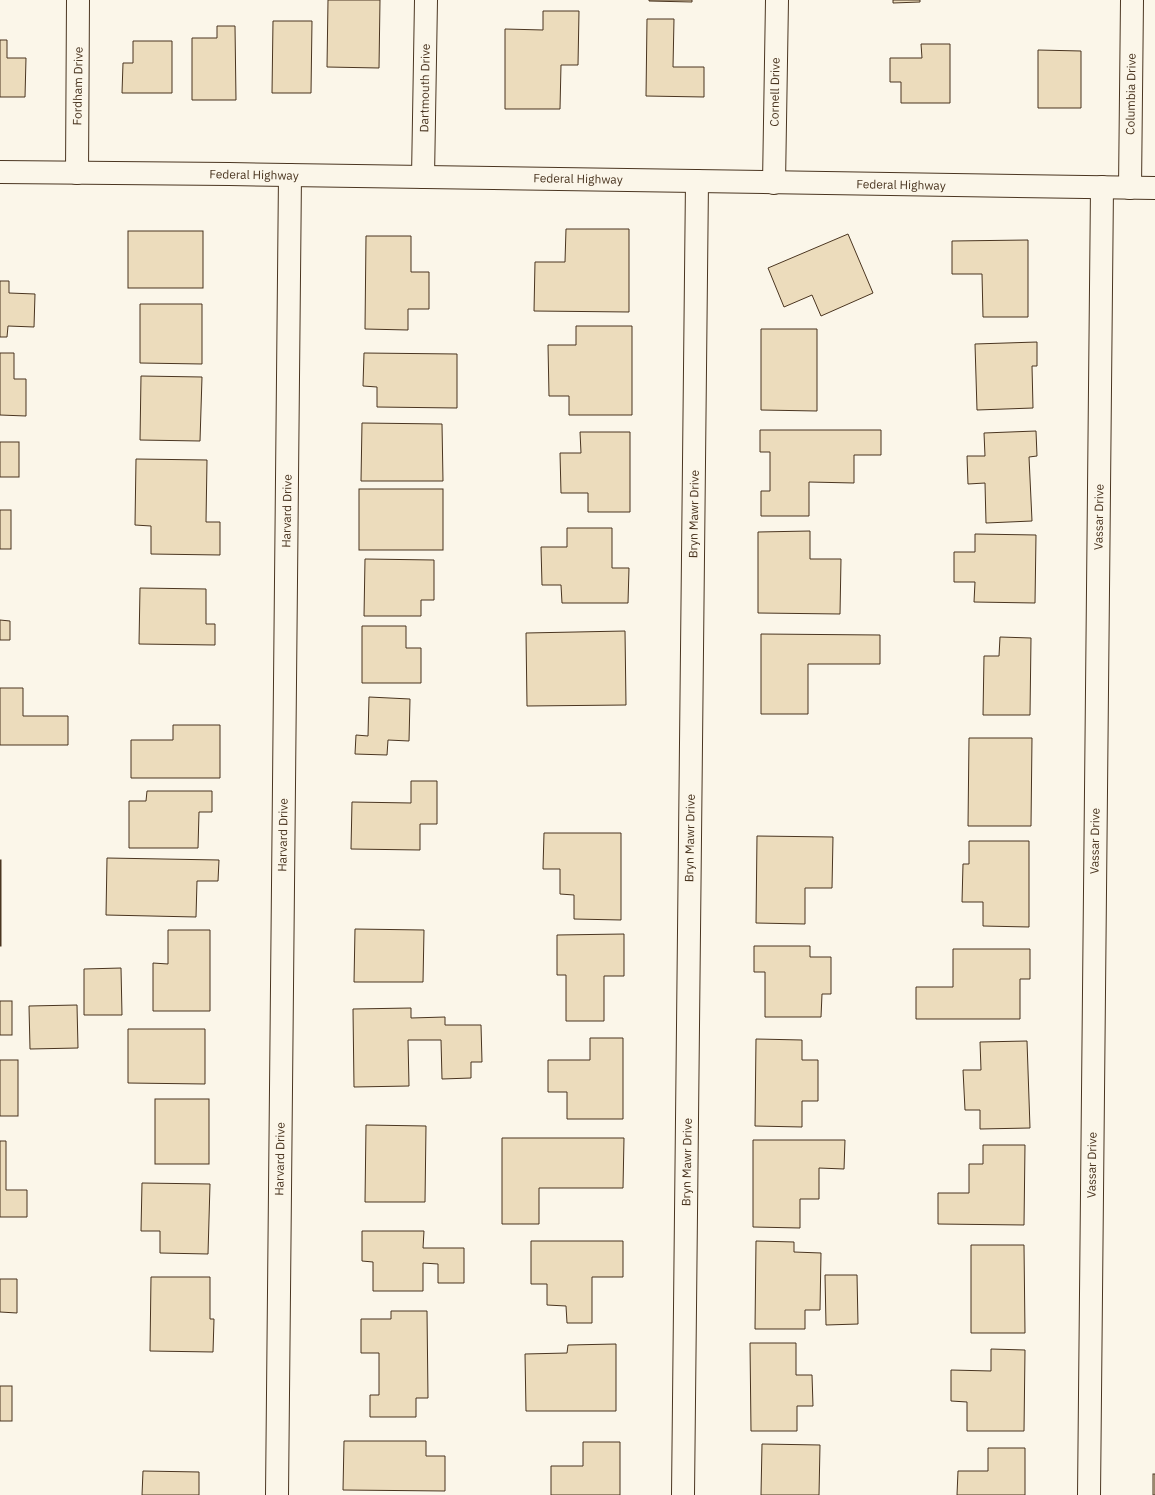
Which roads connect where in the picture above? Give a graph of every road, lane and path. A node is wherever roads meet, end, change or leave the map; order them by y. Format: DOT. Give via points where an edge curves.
graph roads {
  1 [pos="78,0"];
  2 [pos="426,0"];
  3 [pos="777,0"];
  4 [pos="1132,0"];
  5 [pos="0,172"];
  6 [pos="77,173"];
  7 [pos="290,175"];
  8 [pos="423,177"];
  9 [pos="697,181"];
  10 [pos="774,183"];
  11 [pos="1102,187"];
  12 [pos="1130,188"];
  13 [pos="1155,188"];
  14 [pos="277,1495"];
  15 [pos="683,1495"];
  16 [pos="1089,1495"];
  1 -- 6 [label="street, Fordham Drive"];
  2 -- 8 [label="street, Dartmouth Drive"];
  3 -- 10 [label="street, Cornell Drive"];
  4 -- 12 [label="street, Columbia Drive"];
  5 -- 6 [label="street, Federal Highway"];
  6 -- 7 [label="street, Federal Highway"];
  7 -- 8 [label="street, Federal Highway"];
  7 -- 14 [label="street, Harvard Drive"];
  8 -- 9 [label="street, Federal Highway"];
  9 -- 10 [label="street, Federal Highway"];
  9 -- 15 [label="street, Bryn Mawr Drive"];
  10 -- 11 [label="street, Federal Highway"];
  11 -- 12 [label="street, Federal Highway"];
  11 -- 16 [label="street, Vassar Drive"];
  12 -- 13 [label="street, Federal Highway"];
}
